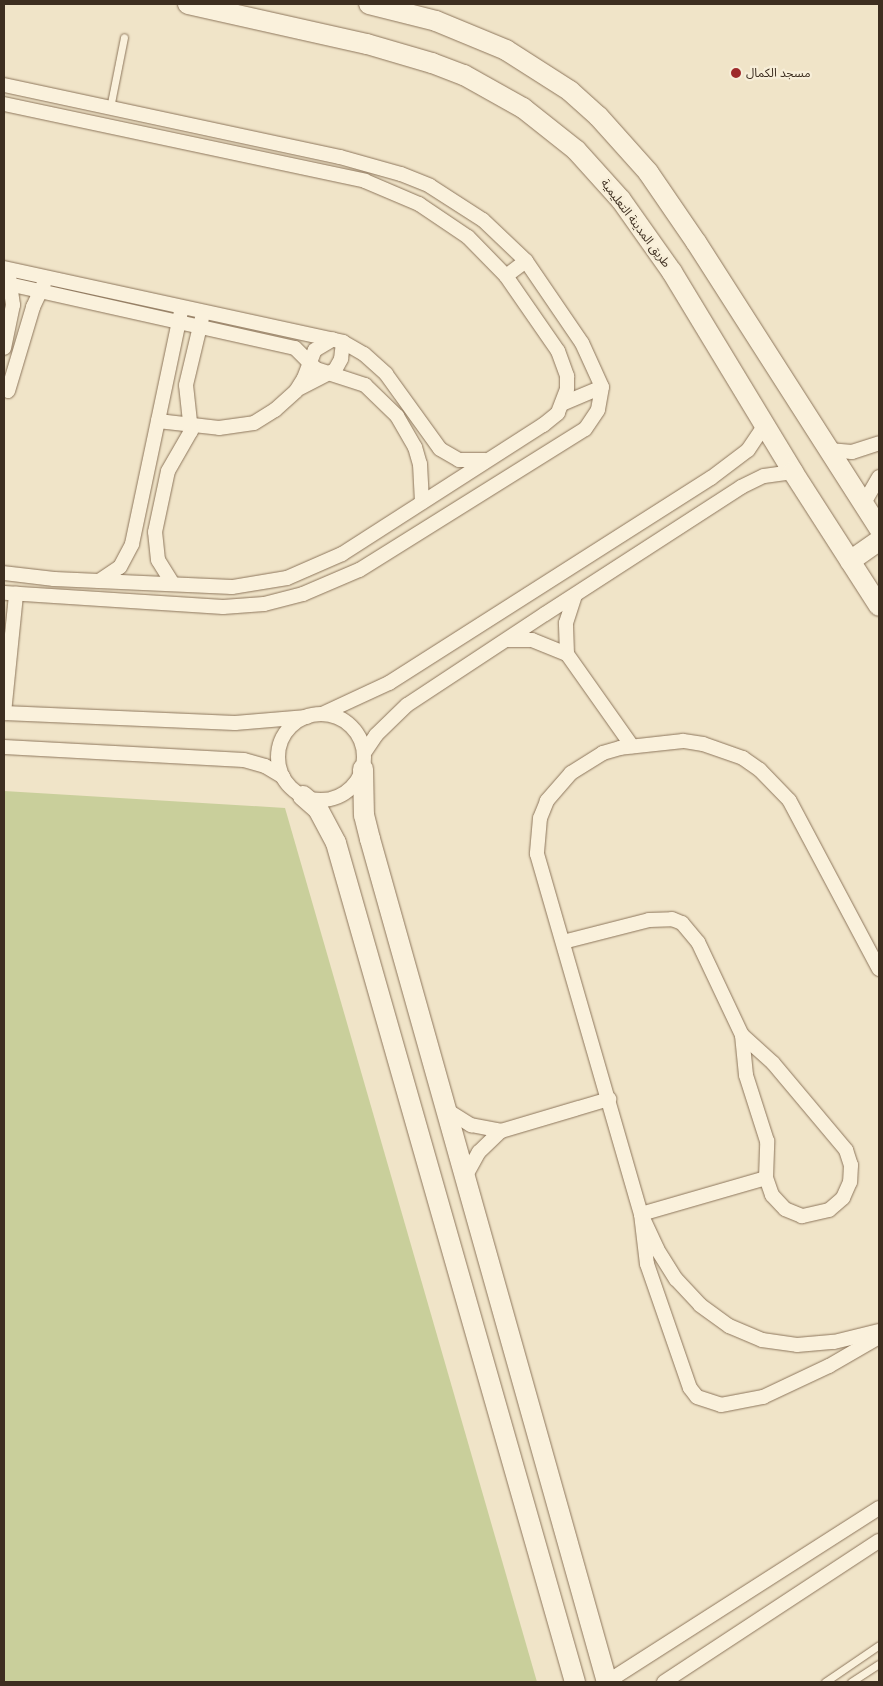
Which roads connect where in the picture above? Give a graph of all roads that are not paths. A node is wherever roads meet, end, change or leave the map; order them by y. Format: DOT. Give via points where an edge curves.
graph roads {
  1 [pos="188,4"];
  2 [pos="369,4"];
  3 [pos="124,37"];
  4 [pos="4,85"];
  5 [pos="4,104"];
  6 [pos="110,108"];
  7 [pos="159,118"];
  8 [pos="155,137"];
  9 [pos="526,261"];
  10 [pos="5,268"];
  11 [pos="506,276"];
  12 [pos="47,277"];
  13 [pos="8,283"];
  14 [pos="40,290"];
  15 [pos="203,310"];
  16 [pos="181,313"];
  17 [pos="200,325"];
  18 [pos="338,341"];
  19 [pos="4,348"];
  20 [pos="310,365"];
  21 [pos="329,374"];
  22 [pos="602,387"];
  23 [pos="296,391"];
  24 [pos="5,393"];
  25 [pos="564,402"];
  26 [pos="158,421"];
  27 [pos="191,426"];
  28 [pos="764,426"];
  29 [pos="879,443"];
  30 [pos="829,450"];
  31 [pos="489,459"];
  32 [pos="793,472"];
  33 [pos="879,477"];
  34 [pos="422,502"];
  35 [pos="864,503"];
  36 [pos="879,528"];
  37 [pos="879,541"];
  38 [pos="850,562"];
  39 [pos="313,569"];
  40 [pos="4,573"];
  41 [pos="54,579"];
  42 [pos="98,581"];
  43 [pos="173,584"];
  44 [pos="323,586"];
  45 [pos="10,594"];
  46 [pos="575,595"];
  47 [pos="52,598"];
  48 [pos="879,606"];
  49 [pos="507,640"];
  50 [pos="567,654"];
  51 [pos="4,713"];
  52 [pos="322,714"];
  53 [pos="306,717"];
  54 [pos="632,746"];
  55 [pos="4,747"];
  56 [pos="364,761"];
  57 [pos="283,778"];
  58 [pos="303,796"];
  59 [pos="563,942"];
  60 [pos="875,954"];
  61 [pos="879,969"];
  62 [pos="742,1035"];
  63 [pos="609,1099"];
  64 [pos="445,1109"];
  65 [pos="501,1131"];
  66 [pos="465,1178"];
  67 [pos="766,1178"];
  68 [pos="641,1214"];
  69 [pos="879,1331"];
  70 [pos="879,1337"];
  71 [pos="879,1508"];
  72 [pos="879,1540"];
  73 [pos="879,1645"];
  74 [pos="879,1664"];
  75 [pos="575,1682"];
  76 [pos="607,1682"];
  77 [pos="664,1682"];
  78 [pos="824,1682"];
  79 [pos="852,1682"];
  1 -- 28 [label="street, طريق المدينة التعليمية" via="432,62 523,108 576,150 642,227"];
  2 -- 30 [label="street" via="436,21 506,50 539,69 598,116 648,172"];
  3 -- 6 [label="lane"];
  4 -- 6 [label="street"];
  5 -- 8 [label="street"];
  6 -- 7 [label="street"];
  7 -- 8 [label="street"];
  7 -- 9 [label="street" via="332,155 401,174 457,202 483,220"];
  8 -- 11 [label="street" via="327,173 393,191 444,219 468,237"];
  9 -- 11 [label="street"];
  9 -- 22 [label="street" via="582,342"];
  10 -- 12 [label="street"];
  10 -- 13 [label="street"];
  11 -- 25 [label="street" via="564,363 567,376"];
  12 -- 14 [label="street"];
  12 -- 16 [label="street"];
  13 -- 14 [label="street"];
  13 -- 19 [label="street" via="11,326"];
  14 -- 16 [label="street"];
  14 -- 24 [label="street"];
  15 -- 16 [label="street"];
  15 -- 17 [label="street"];
  15 -- 18 [label="street"];
  16 -- 17 [label="street"];
  16 -- 26 [label="street"];
  17 -- 20 [label="street" via="286,344 295,348"];
  17 -- 27 [label="street" via="186,385"];
  18 -- 20 [label="street" via="319,346"];
  18 -- 21 [label="street" via="339,365"];
  18 -- 31 [label="street" via="364,354 386,374 445,454 466,462"];
  20 -- 21 [label="street"];
  20 -- 23 [label="street"];
  21 -- 23 [label="street"];
  21 -- 34 [label="street" via="364,386 397,416 415,447 420,464"];
  22 -- 25 [label="street"];
  22 -- 44 [label="street" via="598,410 585,429 359,570"];
  23 -- 27 [label="street" via="275,410 254,422 231,428"];
  25 -- 31 [label="street" via="558,413 543,425"];
  26 -- 27 [label="street"];
  26 -- 42 [label="street" via="129,552 113,573"];
  27 -- 43 [label="street" via="187,442 168,471 154,532 158,560"];
  28 -- 32 [label="street, طريق المدينة التعليمية"];
  28 -- 52 [label="street" via="748,450 711,478 389,683"];
  29 -- 30 [label="street" via="852,452"];
  30 -- 35 [label="street"];
  31 -- 34 [label="street"];
  32 -- 38 [label="street, طريق المدينة التعليمية"];
  32 -- 46 [label="street" via="764,476 740,487"];
  33 -- 35 [label="street"];
  34 -- 39 [label="street"];
  35 -- 36 [label="street"];
  37 -- 38 [label="street"];
  38 -- 48 [label="street, طريق المدينة التعليمية"];
  39 -- 43 [label="street" via="259,584 232,587"];
  39 -- 44 [label="street"];
  40 -- 41 [label="street"];
  41 -- 42 [label="street"];
  41 -- 47 [label="street"];
  42 -- 43 [label="street"];
  44 -- 47 [label="street" via="284,600 243,606"];
  45 -- 47 [label="street"];
  45 -- 51 [label="street"];
  46 -- 49 [label="street"];
  46 -- 50 [label="street" via="566,623"];
  49 -- 50 [label="street" via="532,640"];
  49 -- 56 [label="street" via="407,705 376,735"];
  50 -- 54 [label="street"];
  51 -- 53 [label="street" via="235,723"];
  52 -- 53 [label="street"];
  52 -- 56 [label="street" via="337,717 350,726 360,738"];
  53 -- 57 [label="street" via="292,725 279,747 278,760"];
  54 -- 59 [label="street" via="603,753 571,773 558,786 540,818 538,854"];
  54 -- 60 [label="street" via="662,742 704,744 743,758 760,770 792,806"];
  55 -- 57 [label="street" via="244,760 265,766"];
  56 -- 58 [label="street" via="357,782 346,793 318,800"];
  56 -- 64 [label="street" via="364,815"];
  57 -- 58 [label="street"];
  58 -- 75 [label="street" via="324,817 336,843"];
  59 -- 62 [label="street" via="654,919 672,919 682,923 698,942"];
  59 -- 63 [label="street"];
  60 -- 61 [label="street"];
  62 -- 67 [label="street" via="746,1075 767,1141"];
  62 -- 67 [label="street" via="774,1064 817,1118 842,1143 850,1165 850,1182 843,1198 829,1210 812,1216 785,1209 772,1195"];
  63 -- 65 [label="street"];
  63 -- 68 [label="street"];
  64 -- 65 [label="street" via="471,1124"];
  64 -- 66 [label="street"];
  65 -- 66 [label="street" via="479,1152"];
  66 -- 76 [label="street"];
  67 -- 68 [label="street"];
  68 -- 69 [label="street" via="657,1249 676,1279 700,1305 729,1326 762,1340 797,1345 834,1342"];
  68 -- 70 [label="street" via="647,1264 669,1329 690,1388 706,1402 734,1404 762,1398 830,1366"];
  71 -- 76 [label="street"];
  72 -- 77 [label="street"];
  73 -- 78 [label="lane"];
  74 -- 79 [label="lane"];
}
